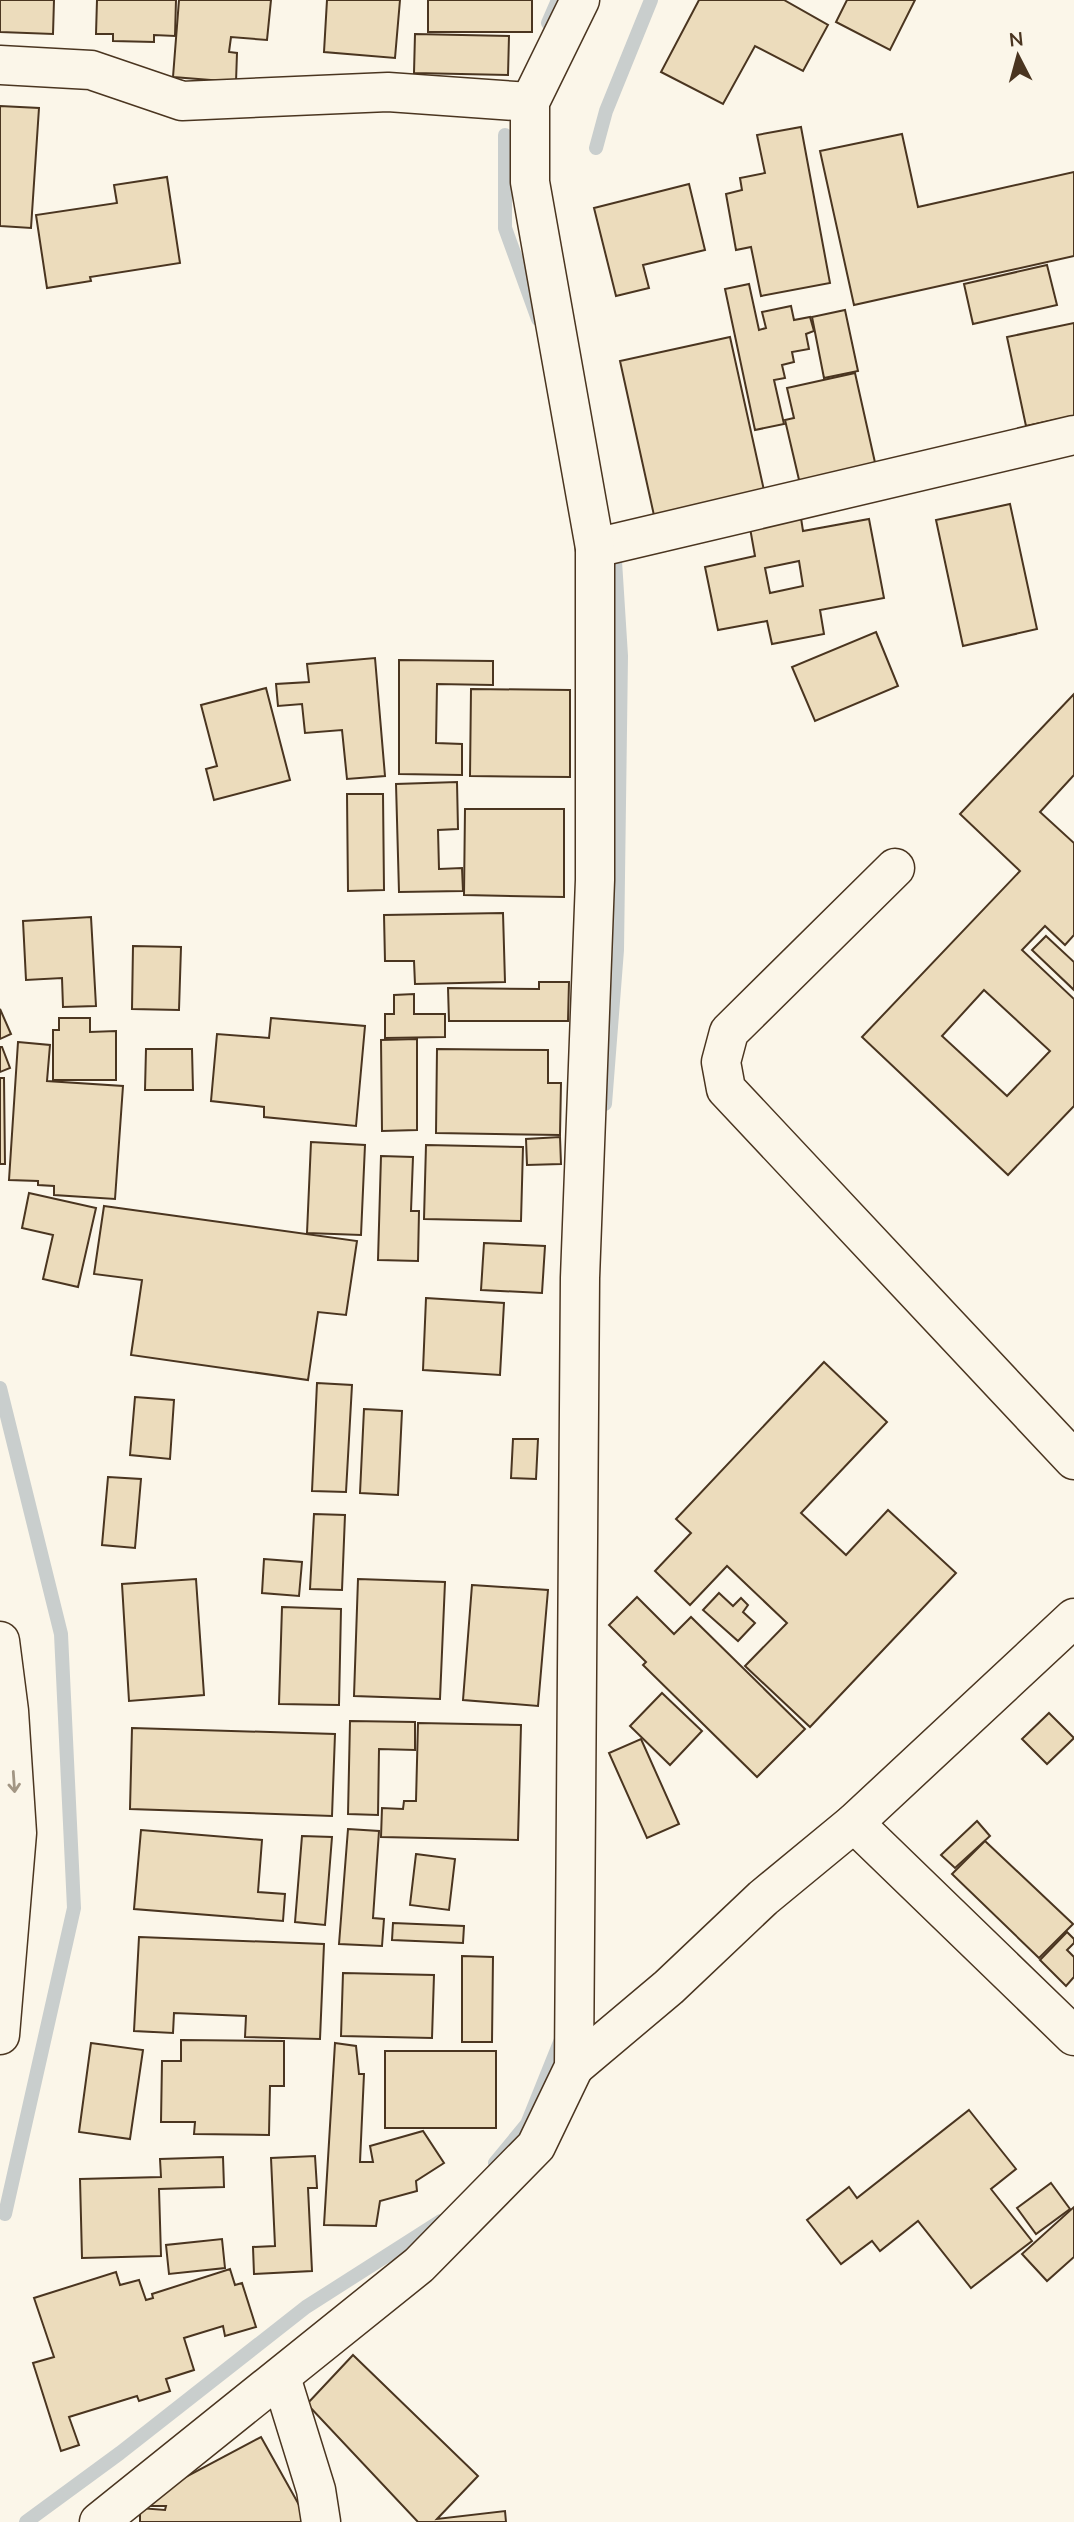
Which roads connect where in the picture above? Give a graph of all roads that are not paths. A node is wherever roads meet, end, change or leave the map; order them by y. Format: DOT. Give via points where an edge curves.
graph roads {
  1 [pos="580,0"];
  2 [pos="0,65"];
  3 [pos="530,102"];
  4 [pos="1074,435"];
  5 [pos="595,548"];
  6 [pos="895,868"];
  7 [pos="1074,1460"];
  8 [pos="1074,1618"];
  9 [pos="0,1641"];
  10 [pos="853,1823"];
  11 [pos="0,2035"];
  12 [pos="1074,2036"];
  13 [pos="574,2067"];
  14 [pos="281,2377"];
  15 [pos="99,2522"];
  16 [pos="321,2522"];
  1 -- 3 [label="main road"];
  2 -- 3 [label="main road" via="91,70 182,101 388,92"];
  3 -- 5 [label="main road" via="530,182"];
  4 -- 5 [label="main road"];
  5 -- 13 [label="main road" via="595,880 580,1278"];
  6 -- 7 [label="main road" via="729,1032 721,1062 726,1089"];
  8 -- 10 [label="main road"];
  9 -- 11 [label="main road, one-way" via="17,1833"];
  10 -- 12 [label="main road"];
  10 -- 13 [label="main road"];
  13 -- 14 [label="main road" via="536,2146 419,2265"];
  14 -- 15 [label="main road"];
  14 -- 16 [label="main road" via="316,2490"];
}
